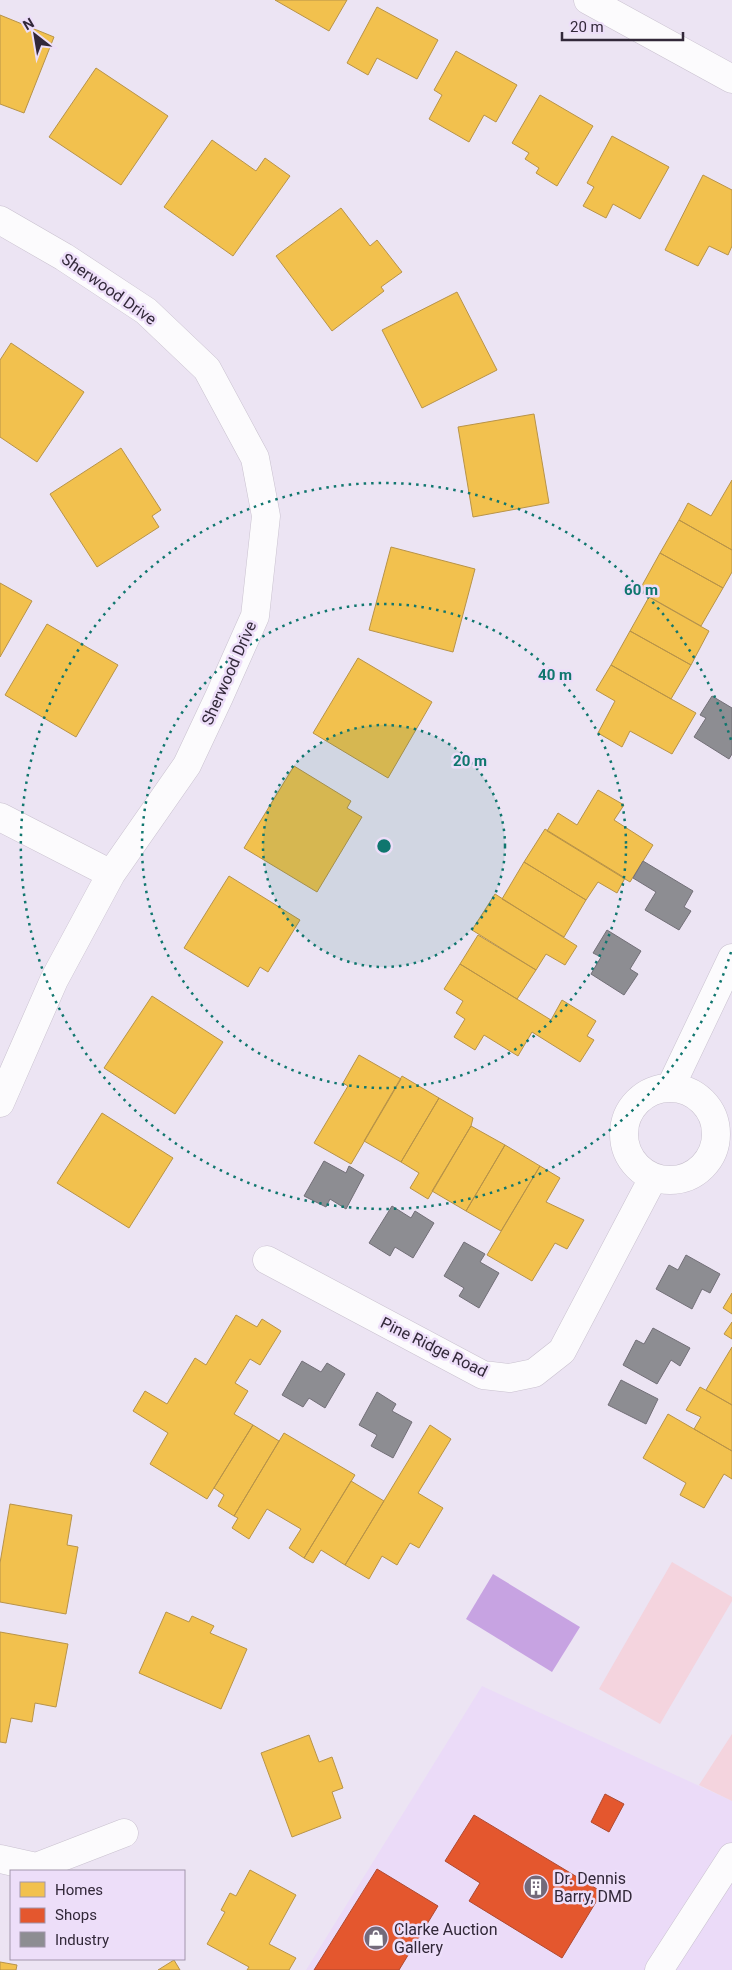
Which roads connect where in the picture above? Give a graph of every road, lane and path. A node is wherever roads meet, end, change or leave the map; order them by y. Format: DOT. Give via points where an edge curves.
graph roads {
  1 [pos="588,0"];
  2 [pos="732,79"];
  3 [pos="0,220"];
  4 [pos="0,817"];
  5 [pos="111,874"];
  6 [pos="732,958"];
  7 [pos="670,1088"];
  8 [pos="0,1103"];
  9 [pos="724,1142"];
  10 [pos="653,1178"];
  11 [pos="267,1260"];
  12 [pos="124,1833"];
  13 [pos="732,1857"];
  14 [pos="0,1859"];
  15 [pos="659,1970"];
  1 -- 2 [label="street"];
  3 -- 5 [label="street, Sherwood Drive" via="146,311 208,369 255,458 266,516 255,616 187,765"];
  4 -- 5 [label="street"];
  5 -- 8 [label="street, Sherwood Drive" via="54,980"];
  6 -- 7 [label="street"];
  7 -- 9 [label="street" via="686,1090 706,1103 715,1118 717,1134"];
  7 -- 10 [label="street" via="642,1096 630,1109 624,1124 624,1142 634,1164"];
  9 -- 10 [label="street" via="696,1173 675,1181"];
  10 -- 11 [label="street, Pine Ridge Road" via="562,1351 534,1373 510,1378 483,1375"];
  12 -- 14 [label="street" via="36,1867"];
  13 -- 15 [label="street"];
}
